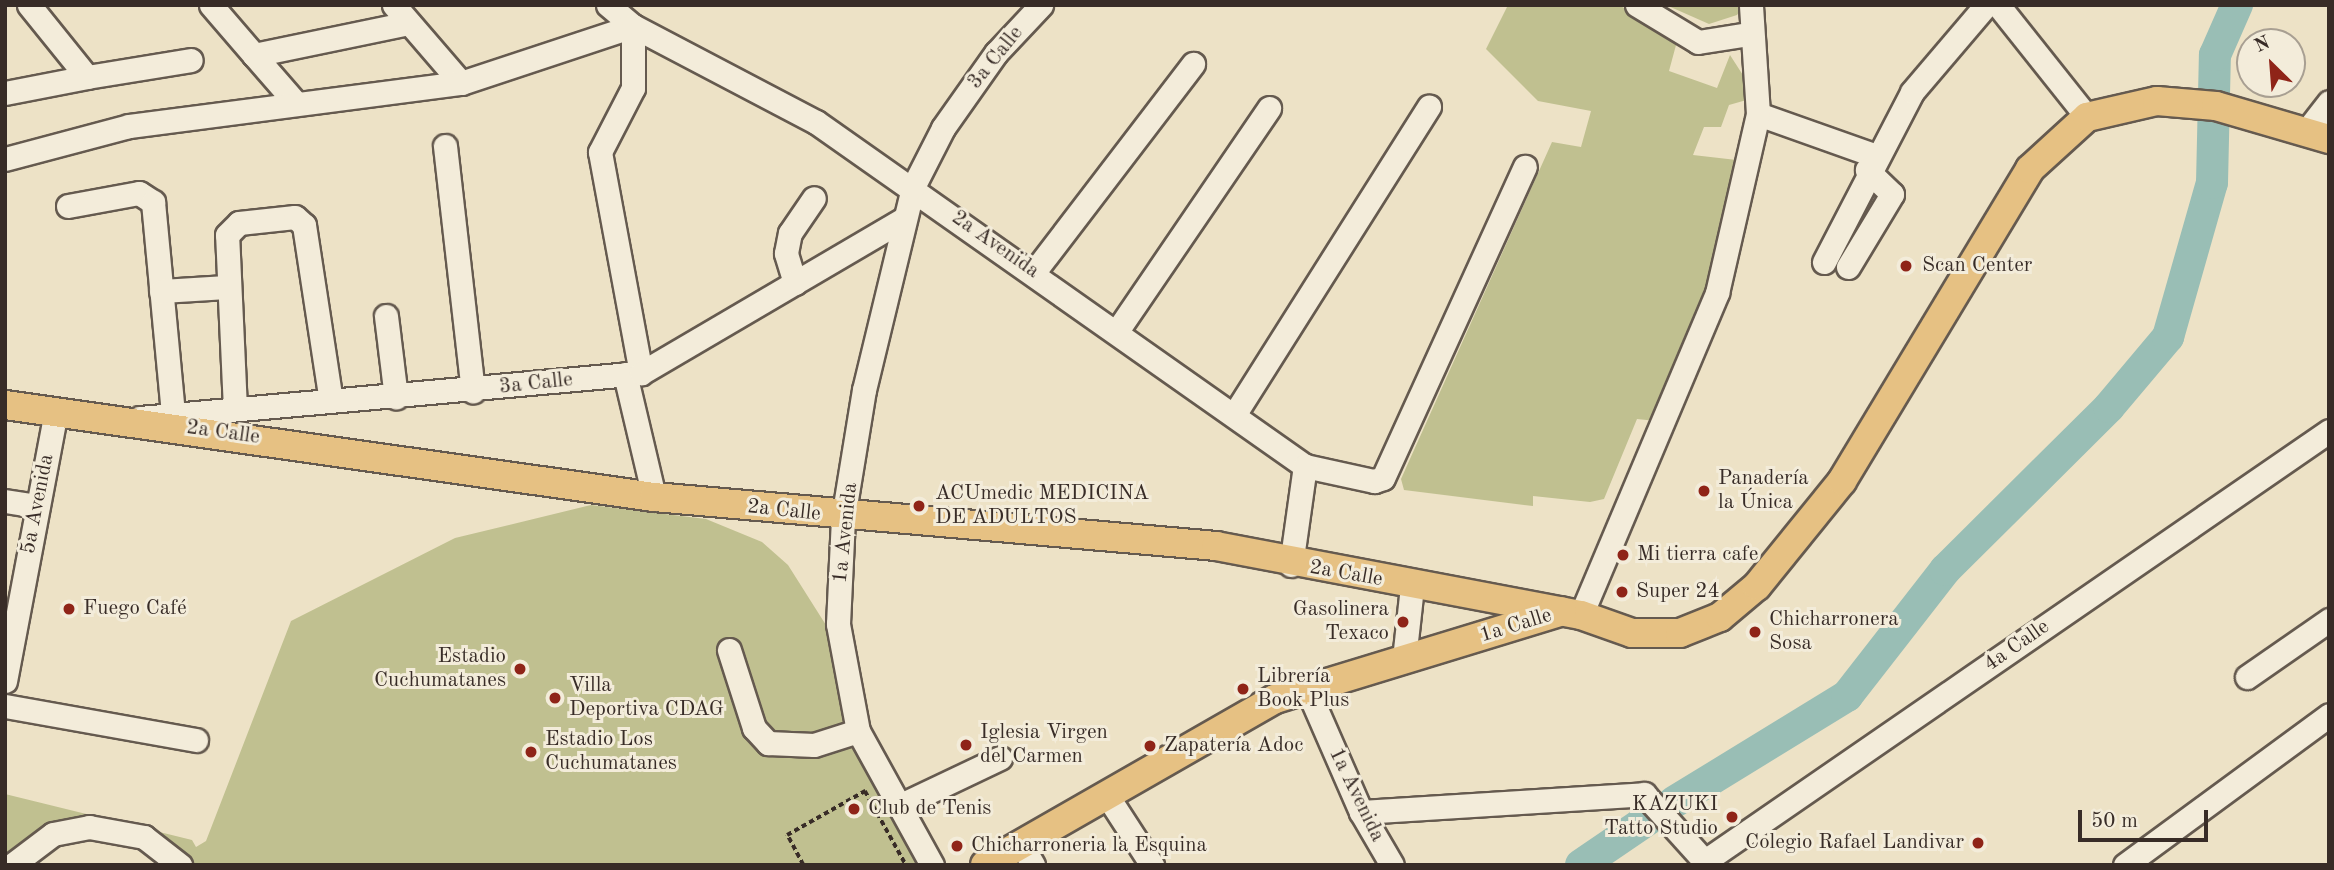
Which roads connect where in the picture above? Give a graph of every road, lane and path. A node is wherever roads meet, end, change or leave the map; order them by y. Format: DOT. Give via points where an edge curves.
graph roads {
  1 [pos="29,5"];
  2 [pos="211,5"];
  3 [pos="394,5"];
  4 [pos="608,5"];
  5 [pos="1041,5"];
  6 [pos="1637,5"];
  7 [pos="1751,5"];
  8 [pos="1986,5"];
  9 [pos="1998,5"];
  10 [pos="409,23"];
  11 [pos="633,26"];
  12 [pos="1749,34"];
  13 [pos="254,55"];
  14 [pos="191,60"];
  15 [pos="1193,64"];
  16 [pos="87,77"];
  17 [pos="461,83"];
  18 [pos="5,93"];
  19 [pos="294,101"];
  20 [pos="2329,102"];
  21 [pos="1429,106"];
  22 [pos="1269,108"];
  23 [pos="1758,114"];
  24 [pos="2087,117"];
  25 [pos="2318,134"];
  26 [pos="445,146"];
  27 [pos="5,159"];
  28 [pos="1870,163"];
  29 [pos="1525,167"];
  30 [pos="913,187"];
  31 [pos="814,198"];
  32 [pos="68,206"];
  33 [pos="904,219"];
  34 [pos="1824,262"];
  35 [pos="1848,267"];
  36 [pos="1034,272"];
  37 [pos="795,283"];
  38 [pos="227,288"];
  39 [pos="161,291"];
  40 [pos="386,316"];
  41 [pos="1117,331"];
  42 [pos="633,374"];
  43 [pos="473,391"];
  44 [pos="396,397"];
  45 [pos="331,401"];
  46 [pos="5,405"];
  47 [pos="235,409"];
  48 [pos="56,410"];
  49 [pos="173,414"];
  50 [pos="1234,415"];
  51 [pos="127,419"];
  52 [pos="2329,431"];
  53 [pos="1306,466"];
  54 [pos="654,497"];
  55 [pos="5,502"];
  56 [pos="38,506"];
  57 [pos="843,518"];
  58 [pos="1292,565"];
  59 [pos="1412,586"];
  60 [pos="1572,613"];
  61 [pos="2329,621"];
  62 [pos="729,650"];
  63 [pos="1404,659"];
  64 [pos="2247,677"];
  65 [pos="5,681"];
  66 [pos="1306,686"];
  67 [pos="5,706"];
  68 [pos="2326,723"];
  69 [pos="858,731"];
  70 [pos="196,740"];
  71 [pos="1000,758"];
  72 [pos="1106,794"];
  73 [pos="899,806"];
  74 [pos="1361,812"];
  75 [pos="1027,854"];
  76 [pos="1706,863"];
  77 [pos="2131,863"];
  78 [pos="12,865"];
  79 [pos="180,865"];
  80 [pos="803,865"];
  81 [pos="906,865"];
  82 [pos="932,865"];
  83 [pos="985,865"];
  84 [pos="1152,865"];
  85 [pos="1392,865"];
  1 -- 16 [label="street"];
  2 -- 13 [label="street"];
  3 -- 10 [label="street"];
  4 -- 11 [label="street, 2a Avenida"];
  5 -- 30 [label="street, 3a Calle" via="996,52 943,128"];
  6 -- 12 [label="street" via="1698,42"];
  7 -- 12 [label="street"];
  8 -- 28 [label="street" via="1912,92"];
  9 -- 24 [label="street"];
  10 -- 13 [label="street"];
  10 -- 17 [label="street"];
  11 -- 17 [label="street"];
  11 -- 30 [label="street, 2a Avenida" via="816,122"];
  11 -- 42 [label="street" via="633,88 600,152"];
  12 -- 23 [label="street"];
  13 -- 19 [label="street"];
  14 -- 16 [label="street"];
  15 -- 36 [label="street"];
  16 -- 18 [label="street"];
  17 -- 19 [label="street"];
  19 -- 27 [label="street" via="130,126"];
  20 -- 25 [label="street"];
  21 -- 50 [label="street"];
  22 -- 41 [label="street"];
  23 -- 28 [label="street"];
  23 -- 60 [label="street" via="1717,293"];
  24 -- 25 [label="main road" via="2157,101 2209,106"];
  24 -- 60 [label="main road, 1a Calle" via="2030,169 1842,481 1757,586 1720,617 1680,633 1633,633"];
  26 -- 43 [label="street"];
  28 -- 34 [label="street"];
  28 -- 35 [label="street" via="1892,194"];
  29 -- 53 [label="street, 2a Avenida" via="1379,481"];
  30 -- 33 [label="street, 1a Avenida"];
  30 -- 36 [label="street, 2a Avenida"];
  31 -- 37 [label="street" via="790,233 786,254"];
  32 -- 39 [label="street" via="148,195 155,210"];
  33 -- 37 [label="street, 3a Calle"];
  33 -- 57 [label="street, 1a Avenida" via="864,390"];
  36 -- 41 [label="street, 2a Avenida"];
  37 -- 42 [label="street, 3a Calle"];
  38 -- 39 [label="street"];
  38 -- 45 [label="street" via="227,234 234,227 301,221"];
  38 -- 47 [label="street"];
  39 -- 49 [label="street"];
  40 -- 44 [label="street"];
  41 -- 50 [label="street, 2a Avenida"];
  42 -- 43 [label="street, 3a Calle"];
  42 -- 54 [label="street"];
  43 -- 44 [label="street, 3a Calle"];
  44 -- 45 [label="street, 3a Calle"];
  45 -- 47 [label="street, 3a Calle"];
  46 -- 48 [label="main road, 2a Calle"];
  47 -- 49 [label="street, 3a Calle"];
  48 -- 51 [label="main road, 2a Calle"];
  48 -- 56 [label="street, 5a Avenida"];
  49 -- 51 [label="street, 3a Calle"];
  50 -- 53 [label="street, 2a Avenida"];
  51 -- 54 [label="main road, 2a Calle"];
  52 -- 76 [label="street, 4a Calle"];
  53 -- 58 [label="street"];
  54 -- 57 [label="main road, 2a Calle"];
  55 -- 56 [label="street"];
  56 -- 65 [label="street, 5a Avenida"];
  57 -- 58 [label="main road, 2a Calle" via="1216,546"];
  57 -- 69 [label="street, 1a Avenida" via="838,624"];
  58 -- 59 [label="main road, 2a Calle"];
  59 -- 60 [label="main road, 2a Calle"];
  59 -- 63 [label="street"];
  60 -- 63 [label="main road, 1a Calle"];
  61 -- 64 [label="street"];
  62 -- 69 [label="street" via="754,728 768,743 814,746"];
  63 -- 66 [label="main road, 1a Calle"];
  66 -- 72 [label="main road, 1a Calle"];
  66 -- 74 [label="street, 1a Avenida"];
  67 -- 70 [label="street"];
  68 -- 77 [label="street"];
  69 -- 73 [label="street, 1a Avenida"];
  71 -- 73 [label="street"];
  72 -- 75 [label="main road, 1a Calle"];
  72 -- 84 [label="street"];
  73 -- 82 [label="street, 1a Avenida"];
  74 -- 76 [label="street" via="1632,793 1655,802"];
  74 -- 85 [label="street, 1a Avenida"];
  75 -- 83 [label="main road, 1a Calle"];
  78 -- 79 [label="street" via="53,834 89,827 144,836"];
  80 -- 81 [label="path" via="787,835 865,792"];
}
